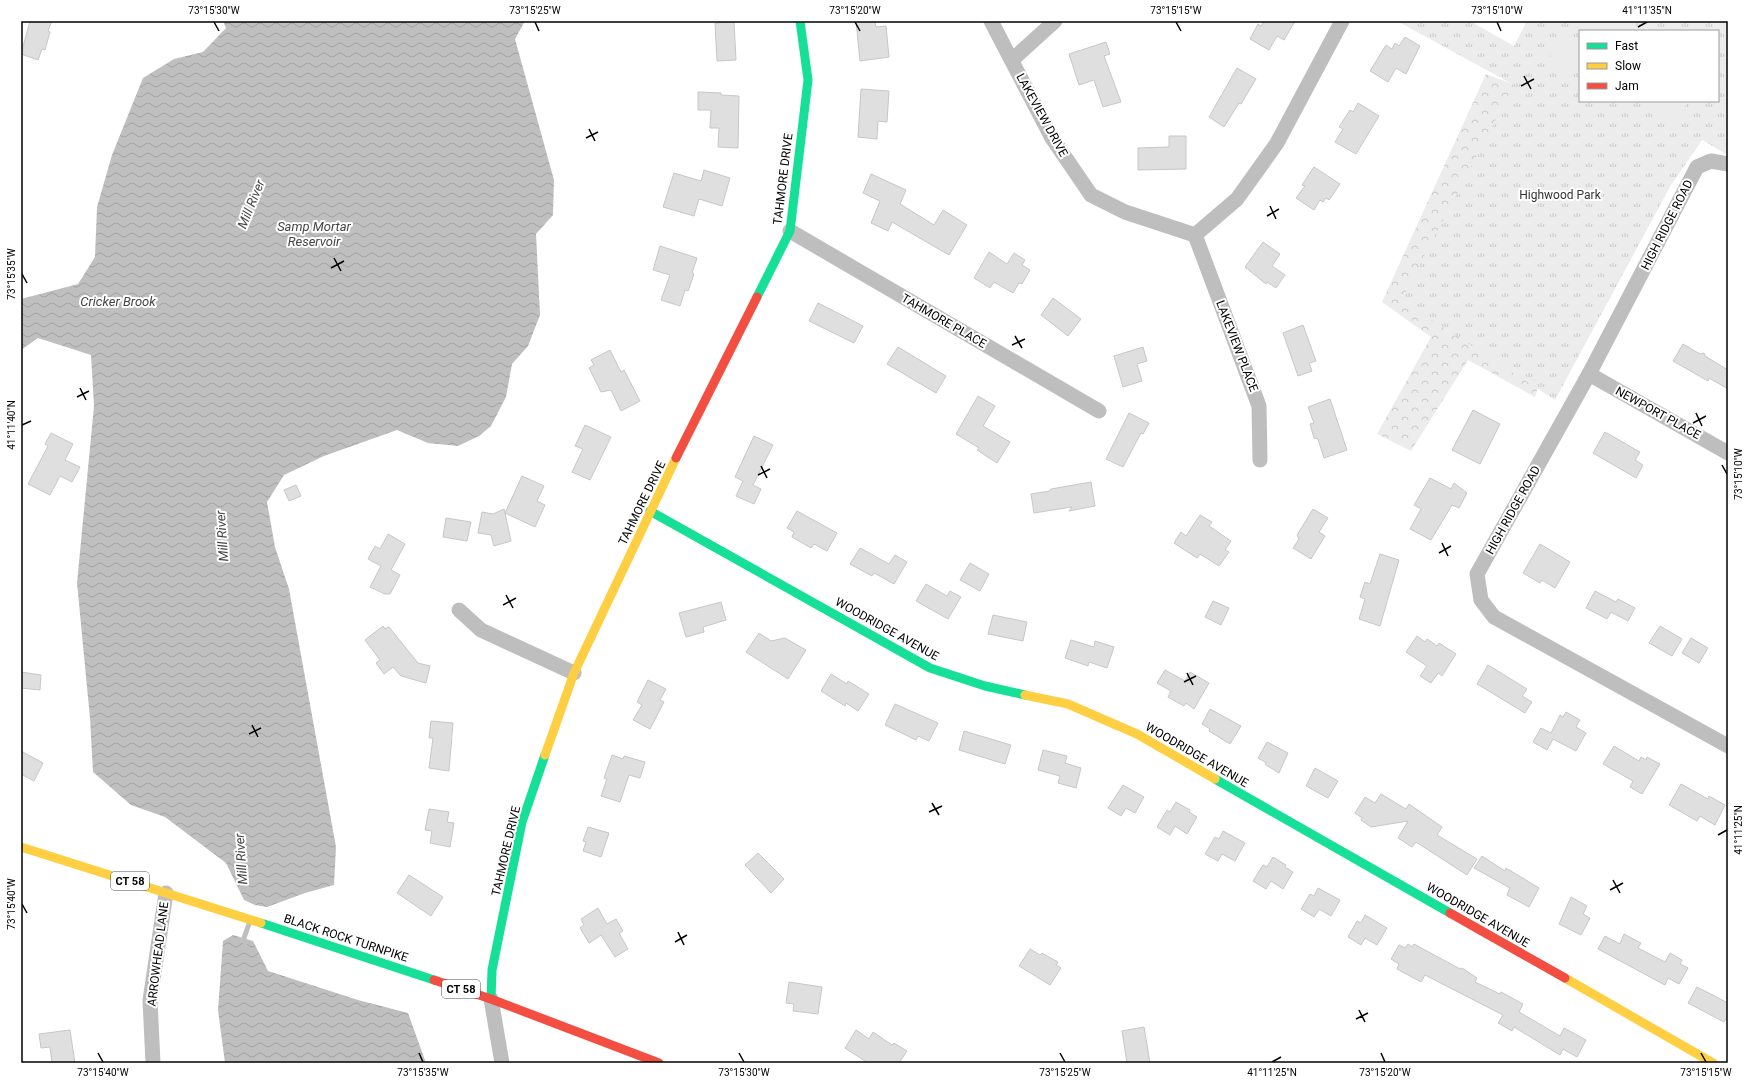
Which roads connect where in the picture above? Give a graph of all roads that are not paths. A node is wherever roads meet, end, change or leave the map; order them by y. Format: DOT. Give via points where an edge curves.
graph roads {
  1 [pos="800,21"];
  2 [pos="991,21"];
  3 [pos="1055,21"];
  4 [pos="1342,21"];
  5 [pos="1012,60"];
  6 [pos="1728,164"];
  7 [pos="790,231"];
  8 [pos="1195,235"];
  9 [pos="1589,374"];
  10 [pos="1099,411"];
  11 [pos="1728,452"];
  12 [pos="1260,460"];
  13 [pos="650,511"];
  14 [pos="459,610"];
  15 [pos="574,673"];
  16 [pos="1728,746"];
  17 [pos="21,847"];
  18 [pos="166,893"];
  19 [pos="491,999"];
  20 [pos="153,1063"];
  21 [pos="502,1063"];
  22 [pos="660,1063"];
  23 [pos="1713,1063"];
  1 -- 7 [label="street, TAHMORE DRIVE" via="808,80"];
  2 -- 5 [label="street, LAKEVIEW DRIVE"];
  3 -- 5 [label="street"];
  4 -- 8 [label="street" via="1277,143 1237,199"];
  5 -- 8 [label="street, LAKEVIEW DRIVE" via="1052,138 1091,195 1125,212"];
  6 -- 9 [label="street, HIGH RIDGE ROAD" via="1711,161 1696,167"];
  7 -- 10 [label="street, TAHMORE PLACE"];
  7 -- 13 [label="street, TAHMORE DRIVE"];
  8 -- 12 [label="street, LAKEVIEW PLACE" via="1259,406"];
  9 -- 11 [label="street, NEWPORT PLACE"];
  9 -- 16 [label="street, HIGH RIDGE ROAD" via="1477,574 1481,600 1494,617"];
  13 -- 15 [label="street, TAHMORE DRIVE"];
  13 -- 23 [label="street, WOODRIDGE AVENUE" via="930,668 985,686 1068,704 1137,734"];
  14 -- 15 [label="street" via="481,630"];
  15 -- 19 [label="street, TAHMORE DRIVE" via="522,822 492,970"];
  17 -- 18 [label="street, BLACK ROCK TURNPIKE / CT 58"];
  18 -- 19 [label="street, BLACK ROCK TURNPIKE / CT 58"];
  18 -- 20 [label="street, ARROWHEAD LANE" via="150,1000"];
  19 -- 21 [label="street"];
  19 -- 22 [label="street, BLACK ROCK TURNPIKE / CT 58"];
}
